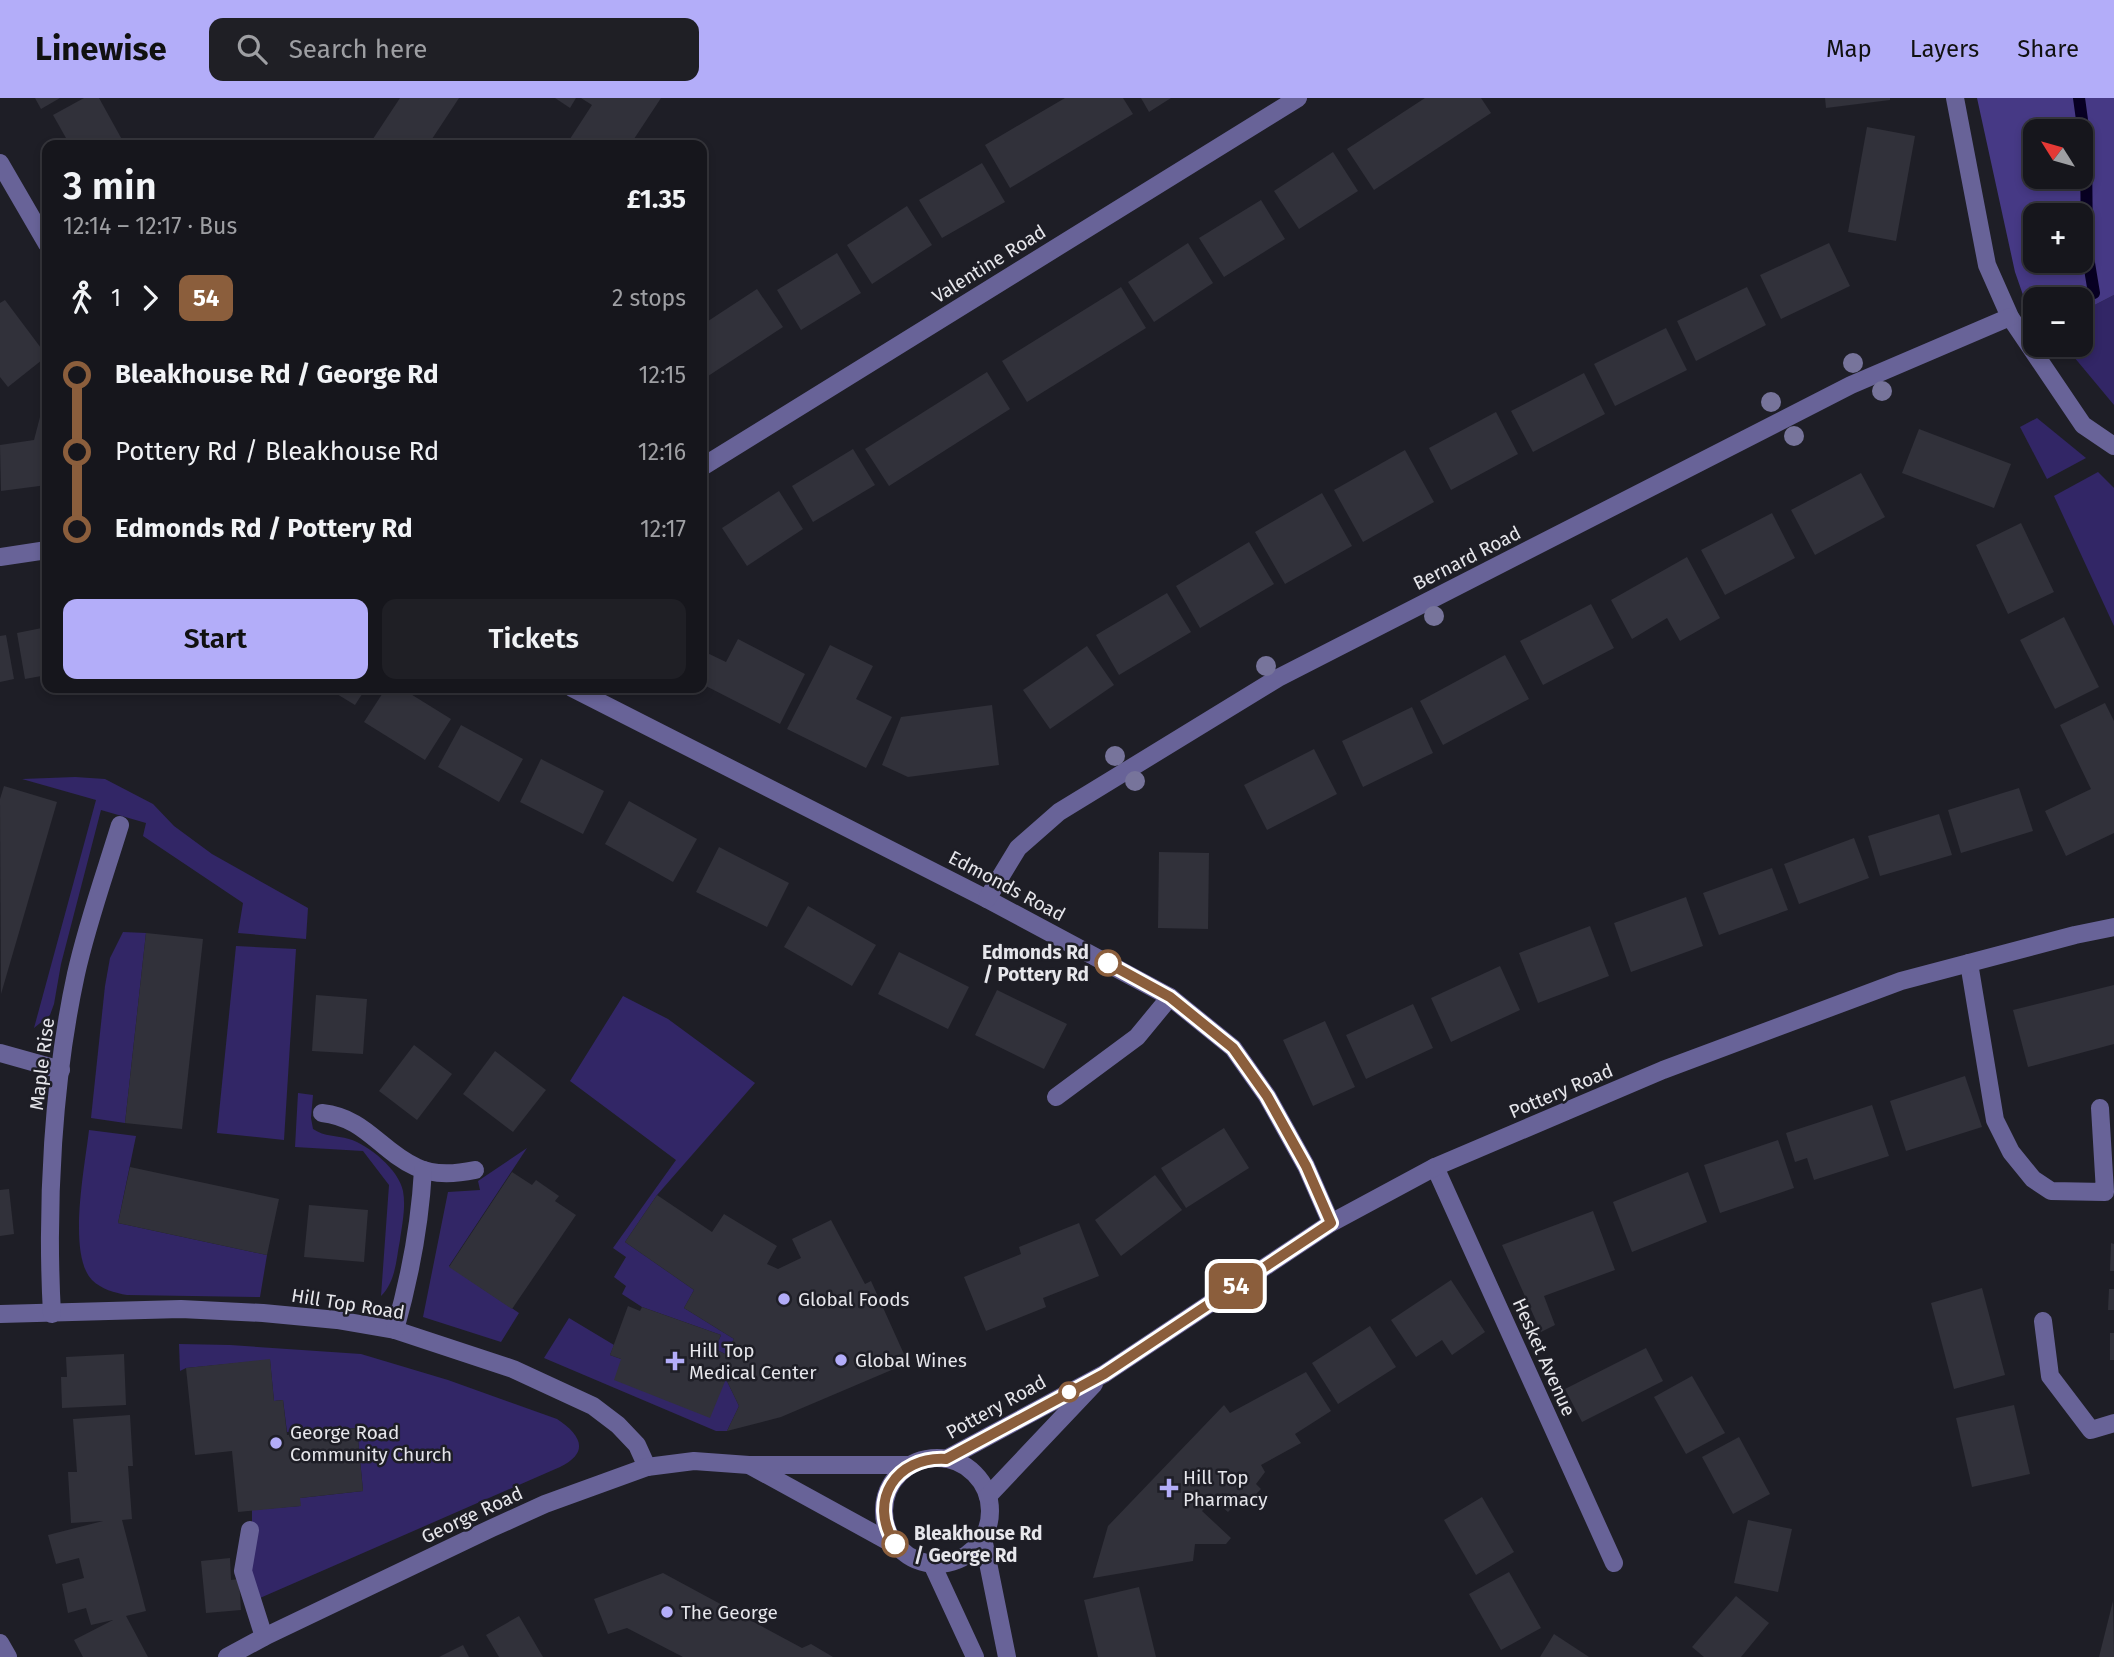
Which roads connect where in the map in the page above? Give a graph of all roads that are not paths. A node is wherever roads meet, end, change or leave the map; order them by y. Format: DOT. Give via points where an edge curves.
graph roads {
  1 [pos="1298,98"];
  2 [pos="1955,98"];
  3 [pos="0,163"];
  4 [pos="42,235"];
  5 [pos="2010,317"];
  6 [pos="2114,446"];
  7 [pos="707,464"];
  8 [pos="42,551"];
  9 [pos="0,557"];
  10 [pos="582,693"];
  11 [pos="120,825"];
  12 [pos="987,899"];
  13 [pos="2114,928"];
  14 [pos="2075,935"];
  15 [pos="2114,942"];
  16 [pos="1969,963"];
  17 [pos="1170,997"];
  18 [pos="0,1053"];
  19 [pos="61,1070"];
  20 [pos="1056,1097"];
  21 [pos="2100,1108"];
  22 [pos="322,1113"];
  23 [pos="1435,1167"];
  24 [pos="423,1170"];
  25 [pos="475,1170"];
  26 [pos="1331,1223"];
  27 [pos="0,1314"];
  28 [pos="52,1314"];
  29 [pos="2043,1321"];
  30 [pos="395,1330"];
  31 [pos="1104,1374"];
  32 [pos="2114,1423"];
  33 [pos="946,1459"];
  34 [pos="749,1465"];
  35 [pos="910,1465"];
  36 [pos="647,1466"];
  37 [pos="988,1496"];
  38 [pos="250,1530"];
  39 [pos="983,1538"];
  40 [pos="895,1545"];
  41 [pos="1614,1563"];
  42 [pos="932,1564"];
  43 [pos="264,1636"];
  44 [pos="0,1643"];
  45 [pos="970,1655"];
  46 [pos="8,1657"];
  47 [pos="227,1657"];
  48 [pos="1007,1657"];
  1 -- 7 [label="street, Valentine Road"];
  2 -- 5 [label="street" via="1987,265"];
  3 -- 4 [label="street"];
  5 -- 6 [label="street" via="2083,425"];
  5 -- 12 [label="street, Bernard Road" via="1851,385 1278,678 1059,812 1018,848"];
  8 -- 9 [label="street"];
  10 -- 12 [label="street, Edmonds Road"];
  11 -- 19 [label="street, Maple Rise" via="76,973"];
  12 -- 17 [label="street, Edmonds Road"];
  13 -- 14 [label="street, Pottery Road"];
  14 -- 15 [label="street, Pottery Road"];
  14 -- 16 [label="street, Pottery Road"];
  16 -- 21 [label="street" via="1995,1119 2011,1152 2033,1179 2051,1191 2105,1192"];
  16 -- 23 [label="street, Pottery Road" via="1900,981 1663,1070"];
  17 -- 20 [label="street" via="1137,1037"];
  17 -- 26 [label="street, Edmonds Road" via="1233,1048 1267,1096"];
  18 -- 19 [label="street"];
  19 -- 28 [label="street, Maple Rise" via="50,1225"];
  22 -- 24 [label="street" via="341,1115 358,1124"];
  23 -- 26 [label="street, Pottery Road"];
  23 -- 41 [label="street, Hesket Avenue"];
  24 -- 25 [label="street"];
  24 -- 30 [label="street" via="410,1278"];
  26 -- 31 [label="street, Pottery Road"];
  27 -- 28 [label="street, Hill Top Road"];
  28 -- 30 [label="street, Hill Top Road" via="209,1310 337,1320"];
  29 -- 32 [label="street" via="2050,1376 2091,1430"];
  30 -- 36 [label="street, Hill Top Road" via="513,1369 593,1406 637,1445"];
  31 -- 33 [label="street, Pottery Road"];
  31 -- 37 [label="street, Pottery Road"];
  33 -- 35 [label="street" via="923,1459"];
  33 -- 37 [label="street" via="976,1475"];
  34 -- 35 [label="street, George Road"];
  34 -- 36 [label="street, George Road" via="694,1461"];
  34 -- 40 [label="street, George Road"];
  35 -- 40 [label="street" via="885,1497 883,1513"];
  36 -- 43 [label="street, George Road" via="545,1504"];
  37 -- 39 [label="street" via="990,1510"];
  38 -- 43 [label="street" via="243,1571"];
  39 -- 42 [label="street" via="958,1560"];
  39 -- 48 [label="street"];
  40 -- 42 [label="street" via="911,1558"];
  42 -- 45 [label="street"];
  43 -- 47 [label="street, George Road"];
  44 -- 46 [label="street"];
}
